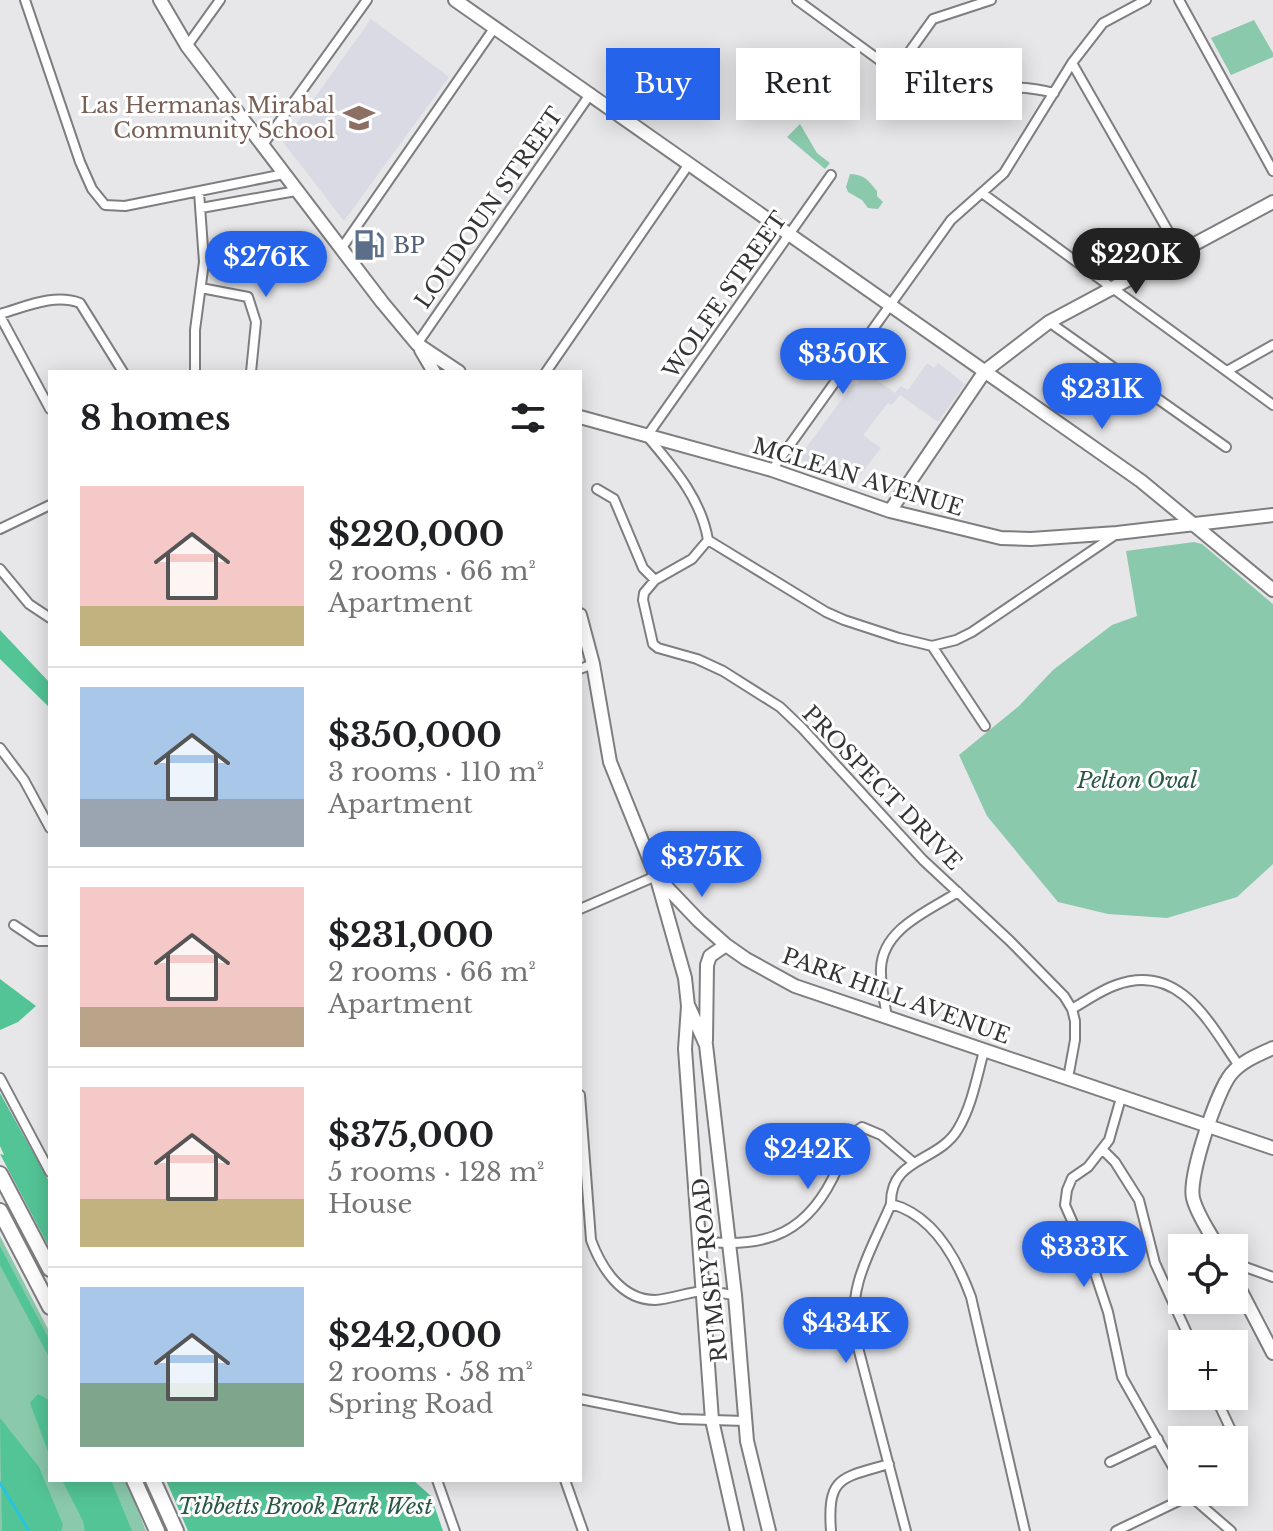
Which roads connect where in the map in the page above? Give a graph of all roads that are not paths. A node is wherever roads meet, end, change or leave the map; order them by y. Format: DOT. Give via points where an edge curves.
graph roads {
  1 [pos="25,0"];
  2 [pos="160,0"];
  3 [pos="220,0"];
  4 [pos="367,0"];
  5 [pos="455,0"];
  6 [pos="797,0"];
  7 [pos="991,0"];
  8 [pos="1146,0"];
  9 [pos="1179,0"];
  10 [pos="495,27"];
  11 [pos="187,46"];
  12 [pos="912,48"];
  13 [pos="876,58"];
  14 [pos="1072,63"];
  15 [pos="1022,87"];
  16 [pos="591,93"];
  17 [pos="1054,93"];
  18 [pos="262,146"];
  19 [pos="689,164"];
  20 [pos="1273,171"];
  21 [pos="284,174"];
  22 [pos="831,175"];
  23 [pos="296,191"];
  24 [pos="199,192"];
  25 [pos="982,193"];
  26 [pos="1273,202"];
  27 [pos="201,208"];
  28 [pos="791,234"];
  29 [pos="341,249"];
  30 [pos="1180,252"];
  31 [pos="201,288"];
  32 [pos="1113,288"];
  33 [pos="888,304"];
  34 [pos="0,315"];
  35 [pos="1049,322"];
  36 [pos="417,344"];
  37 [pos="1273,345"];
  38 [pos="122,370"];
  39 [pos="195,370"];
  40 [pos="251,370"];
  41 [pos="433,370"];
  42 [pos="456,370"];
  43 [pos="547,370"];
  44 [pos="985,371"];
  45 [pos="1227,371"];
  46 [pos="48,405"];
  47 [pos="1273,405"];
  48 [pos="582,418"];
  49 [pos="647,436"];
  50 [pos="1226,447"];
  51 [pos="772,470"];
  52 [pos="597,489"];
  53 [pos="48,506"];
  54 [pos="890,511"];
  55 [pos="1273,515"];
  56 [pos="1194,523"];
  57 [pos="0,529"];
  58 [pos="1117,533"];
  59 [pos="708,540"];
  60 [pos="0,569"];
  61 [pos="655,580"];
  62 [pos="1273,590"];
  63 [pos="48,617"];
  64 [pos="582,632"];
  65 [pos="932,646"];
  66 [pos="586,667"];
  67 [pos="985,726"];
  68 [pos="0,748"];
  69 [pos="48,824"];
  70 [pos="656,876"];
  71 [pos="958,892"];
  72 [pos="582,908"];
  73 [pos="14,925"];
  74 [pos="48,941"];
  75 [pos="726,945"];
  76 [pos="688,1006"];
  77 [pos="1072,1009"];
  78 [pos="887,1019"];
  79 [pos="706,1045"];
  80 [pos="1273,1048"];
  81 [pos="984,1051"];
  82 [pos="1239,1066"];
  83 [pos="0,1078"];
  84 [pos="1068,1078"];
  85 [pos="1121,1098"];
  86 [pos="582,1121"];
  87 [pos="1208,1127"];
  88 [pos="1273,1148"];
  89 [pos="1103,1150"];
  90 [pos="914,1163"];
  91 [pos="48,1168"];
  92 [pos="0,1174"];
  93 [pos="891,1204"];
  94 [pos="0,1211"];
  95 [pos="1211,1234"];
  96 [pos="700,1241"];
  97 [pos="729,1245"];
  98 [pos="48,1265"];
  99 [pos="1248,1268"];
  100 [pos="1273,1277"];
  101 [pos="704,1291"];
  102 [pos="735,1295"];
  103 [pos="48,1303"];
  104 [pos="1248,1305"];
  105 [pos="1186,1330"];
  106 [pos="1273,1353"];
  107 [pos="582,1399"];
  108 [pos="712,1420"];
  109 [pos="745,1421"];
  110 [pos="1158,1439"];
  111 [pos="1168,1457"];
  112 [pos="1110,1462"];
  113 [pos="889,1464"];
  114 [pos="135,1482"];
  115 [pos="154,1482"];
  116 [pos="438,1482"];
  117 [pos="566,1482"];
  118 [pos="1168,1504"];
  119 [pos="1202,1506"];
  120 [pos="157,1531"];
  121 [pos="176,1531"];
  122 [pos="455,1531"];
  123 [pos="583,1531"];
  124 [pos="737,1531"];
  125 [pos="769,1531"];
  126 [pos="831,1531"];
  127 [pos="906,1531"];
  128 [pos="1025,1531"];
  129 [pos="1116,1531"];
  130 [pos="1231,1531"];
  1 -- 24 [label="street" via="80,162 105,205"];
  2 -- 11 [label="street"];
  3 -- 11 [label="street"];
  4 -- 18 [label="street"];
  5 -- 10 [label="street"];
  6 -- 13 [label="street"];
  7 -- 12 [label="street" via="933,19"];
  8 -- 14 [label="street" via="1103,23"];
  9 -- 20 [label="street"];
  10 -- 16 [label="street"];
  10 -- 29 [label="street"];
  11 -- 18 [label="street"];
  14 -- 17 [label="street"];
  14 -- 30 [label="street"];
  15 -- 17 [label="street"];
  16 -- 19 [label="street"];
  16 -- 36 [label="street, LOUDOUN STREET"];
  17 -- 25 [label="street" via="1004,173"];
  18 -- 21 [label="street"];
  19 -- 28 [label="street"];
  19 -- 43 [label="street"];
  21 -- 23 [label="street"];
  21 -- 24 [label="street"];
  22 -- 28 [label="street, WOLFE STREET"];
  23 -- 27 [label="street"];
  23 -- 29 [label="street"];
  24 -- 27 [label="street"];
  25 -- 32 [label="street"];
  25 -- 33 [label="street" via="951,220"];
  26 -- 30 [label="street"];
  27 -- 31 [label="street"];
  28 -- 33 [label="street"];
  28 -- 49 [label="street, WOLFE STREET"];
  29 -- 36 [label="street"];
  30 -- 32 [label="street"];
  31 -- 39 [label="street"];
  31 -- 40 [label="street" via="248,297 256,322"];
  32 -- 35 [label="street"];
  32 -- 45 [label="street"];
  33 -- 44 [label="street"];
  33 -- 51 [label="street"];
  34 -- 38 [label="street" via="49,300 80,303"];
  34 -- 46 [label="street"];
  35 -- 44 [label="street"];
  35 -- 50 [label="street"];
  36 -- 41 [label="street"];
  36 -- 42 [label="street"];
  37 -- 45 [label="street"];
  44 -- 54 [label="street"];
  44 -- 56 [label="street"];
  45 -- 47 [label="street"];
  48 -- 49 [label="street, MCLEAN AVENUE"];
  49 -- 51 [label="street, MCLEAN AVENUE"];
  49 -- 59 [label="street" via="685,481"];
  51 -- 54 [label="street, MCLEAN AVENUE"];
  52 -- 61 [label="street" via="614,499 643,568"];
  53 -- 57 [label="street"];
  54 -- 58 [label="street, MCLEAN AVENUE" via="1001,538"];
  55 -- 56 [label="street, MCLEAN AVENUE"];
  56 -- 58 [label="street, MCLEAN AVENUE"];
  56 -- 62 [label="street"];
  58 -- 65 [label="street" via="972,632"];
  59 -- 61 [label="street" via="680,569"];
  59 -- 65 [label="street" via="826,612"];
  60 -- 63 [label="street" via="29,604"];
  61 -- 71 [label="street, PROSPECT DRIVE" via="643,600 653,644 723,671 780,707"];
  64 -- 66 [label="street, PARK HILL AVENUE"];
  65 -- 67 [label="street"];
  66 -- 70 [label="street, PARK HILL AVENUE" via="610,762"];
  68 -- 69 [label="street"];
  70 -- 72 [label="street"];
  70 -- 75 [label="street, PARK HILL AVENUE"];
  70 -- 76 [label="street, RUMSEY ROAD" via="680,955"];
  71 -- 77 [label="street, PROSPECT DRIVE"];
  71 -- 78 [label="street" via="908,923 886,947 881,968"];
  73 -- 74 [label="street" via="38,941"];
  75 -- 78 [label="street, PARK HILL AVENUE" via="795,986"];
  75 -- 79 [label="street" via="710,956 707,965"];
  76 -- 79 [label="street, RUMSEY ROAD"];
  76 -- 96 [label="street, RUMSEY ROAD" via="685,1049"];
  77 -- 82 [label="street" via="1131,980 1164,982 1185,995"];
  77 -- 84 [label="street" via="1075,1040"];
  78 -- 81 [label="street, PARK HILL AVENUE"];
  79 -- 97 [label="street, RUMSEY ROAD"];
  80 -- 82 [label="street"];
  81 -- 84 [label="street, PARK HILL AVENUE"];
  81 -- 90 [label="street" via="959,1128"];
  82 -- 87 [label="street" via="1224,1084"];
  83 -- 91 [label="street"];
  84 -- 85 [label="street, PARK HILL AVENUE"];
  85 -- 87 [label="street, PARK HILL AVENUE"];
  85 -- 89 [label="street"];
  86 -- 101 [label="street" via="591,1240 599,1262 616,1283 644,1298"];
  87 -- 88 [label="street, PARK HILL AVENUE"];
  87 -- 95 [label="street" via="1192,1187"];
  89 -- 105 [label="street" via="1139,1200 1155,1263"];
  89 -- 110 [label="street" via="1072,1178 1065,1205 1104,1299 1122,1377"];
  90 -- 93 [label="street" via="897,1176"];
  90 -- 97 [label="street" via="881,1135 862,1127 850,1134 829,1189 791,1230 760,1243"];
  92 -- 98 [label="highway"];
  93 -- 113 [label="street" via="855,1287 852,1315"];
  93 -- 128 [label="street" via="924,1222 961,1271"];
  94 -- 103 [label="highway"];
  96 -- 97 [label="street"];
  96 -- 101 [label="street, RUMSEY ROAD"];
  97 -- 102 [label="street, RUMSEY ROAD"];
  99 -- 100 [label="street"];
  101 -- 102 [label="street"];
  101 -- 108 [label="street, RUMSEY ROAD"];
  102 -- 109 [label="street, RUMSEY ROAD"];
  104 -- 106 [label="street"];
  107 -- 108 [label="street" via="680,1419"];
  108 -- 109 [label="street"];
  108 -- 124 [label="street, RUMSEY ROAD"];
  109 -- 125 [label="street, RUMSEY ROAD"];
  110 -- 111 [label="street"];
  110 -- 112 [label="street"];
  113 -- 126 [label="street" via="848,1476 834,1488"];
  113 -- 127 [label="street"];
  114 -- 120 [label="highway"];
  115 -- 121 [label="highway"];
  116 -- 122 [label="street"];
  117 -- 123 [label="street"];
  118 -- 129 [label="street"];
  119 -- 130 [label="street"];
}
